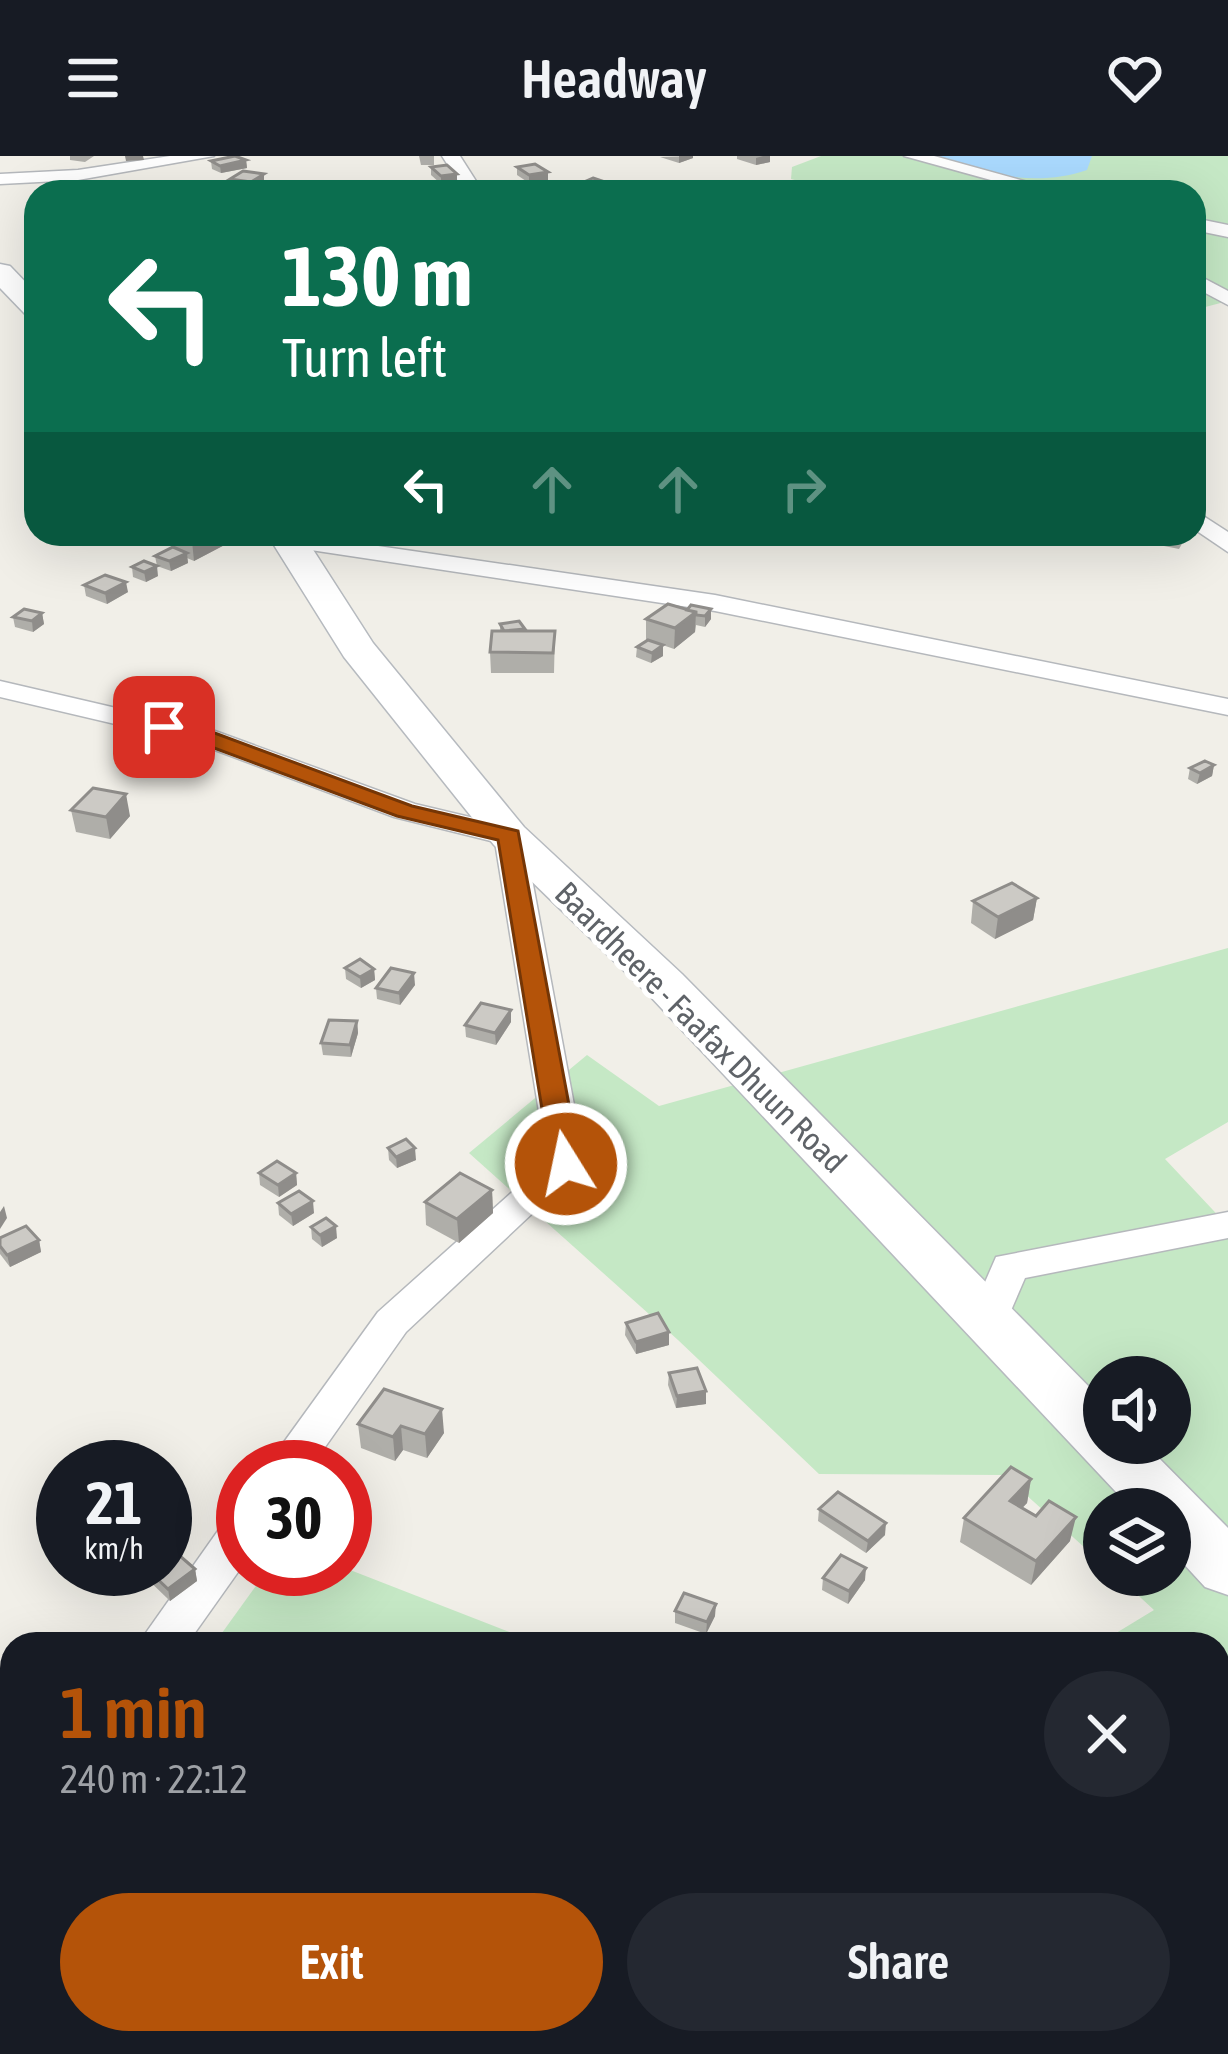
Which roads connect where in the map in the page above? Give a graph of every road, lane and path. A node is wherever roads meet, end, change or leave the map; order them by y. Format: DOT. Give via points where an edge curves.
graph roads {
  1 [pos="205,156"];
  2 [pos="913,156"];
  3 [pos="0,179"];
  4 [pos="1008,180"];
  5 [pos="0,272"];
  6 [pos="24,297"];
  7 [pos="294,546"];
  8 [pos="342,546"];
  9 [pos="0,689"];
  10 [pos="1228,707"];
  11 [pos="509,836"];
  12 [pos="1228,1225"];
  13 [pos="988,1319"];
  14 [pos="1083,1417"];
  15 [pos="307,1440"];
  16 [pos="1128,1464"];
  17 [pos="216,1568"];
  18 [pos="1228,1569"];
  19 [pos="170,1632"];
  1 -- 3 [label="street"];
  2 -- 4 [label="street"];
  5 -- 6 [label="main road"];
  7 -- 11 [label="main road, Baardheere - Faafax Dhuun Road" via="358,649"];
  8 -- 10 [label="street" via="716,603"];
  9 -- 11 [label="street" via="205,737 405,811"];
  11 -- 13 [label="main road, Baardheere - Faafax Dhuun Road" via="665,984"];
  11 -- 15 [label="street" via="566,1164 392,1322"];
  12 -- 13 [label="street" via="1010,1267"];
  13 -- 14 [label="main road, Baardheere - Faafax Dhuun Road"];
  16 -- 18 [label="main road, Baardheere - Faafax Dhuun Road"];
  17 -- 19 [label="street"];
}
